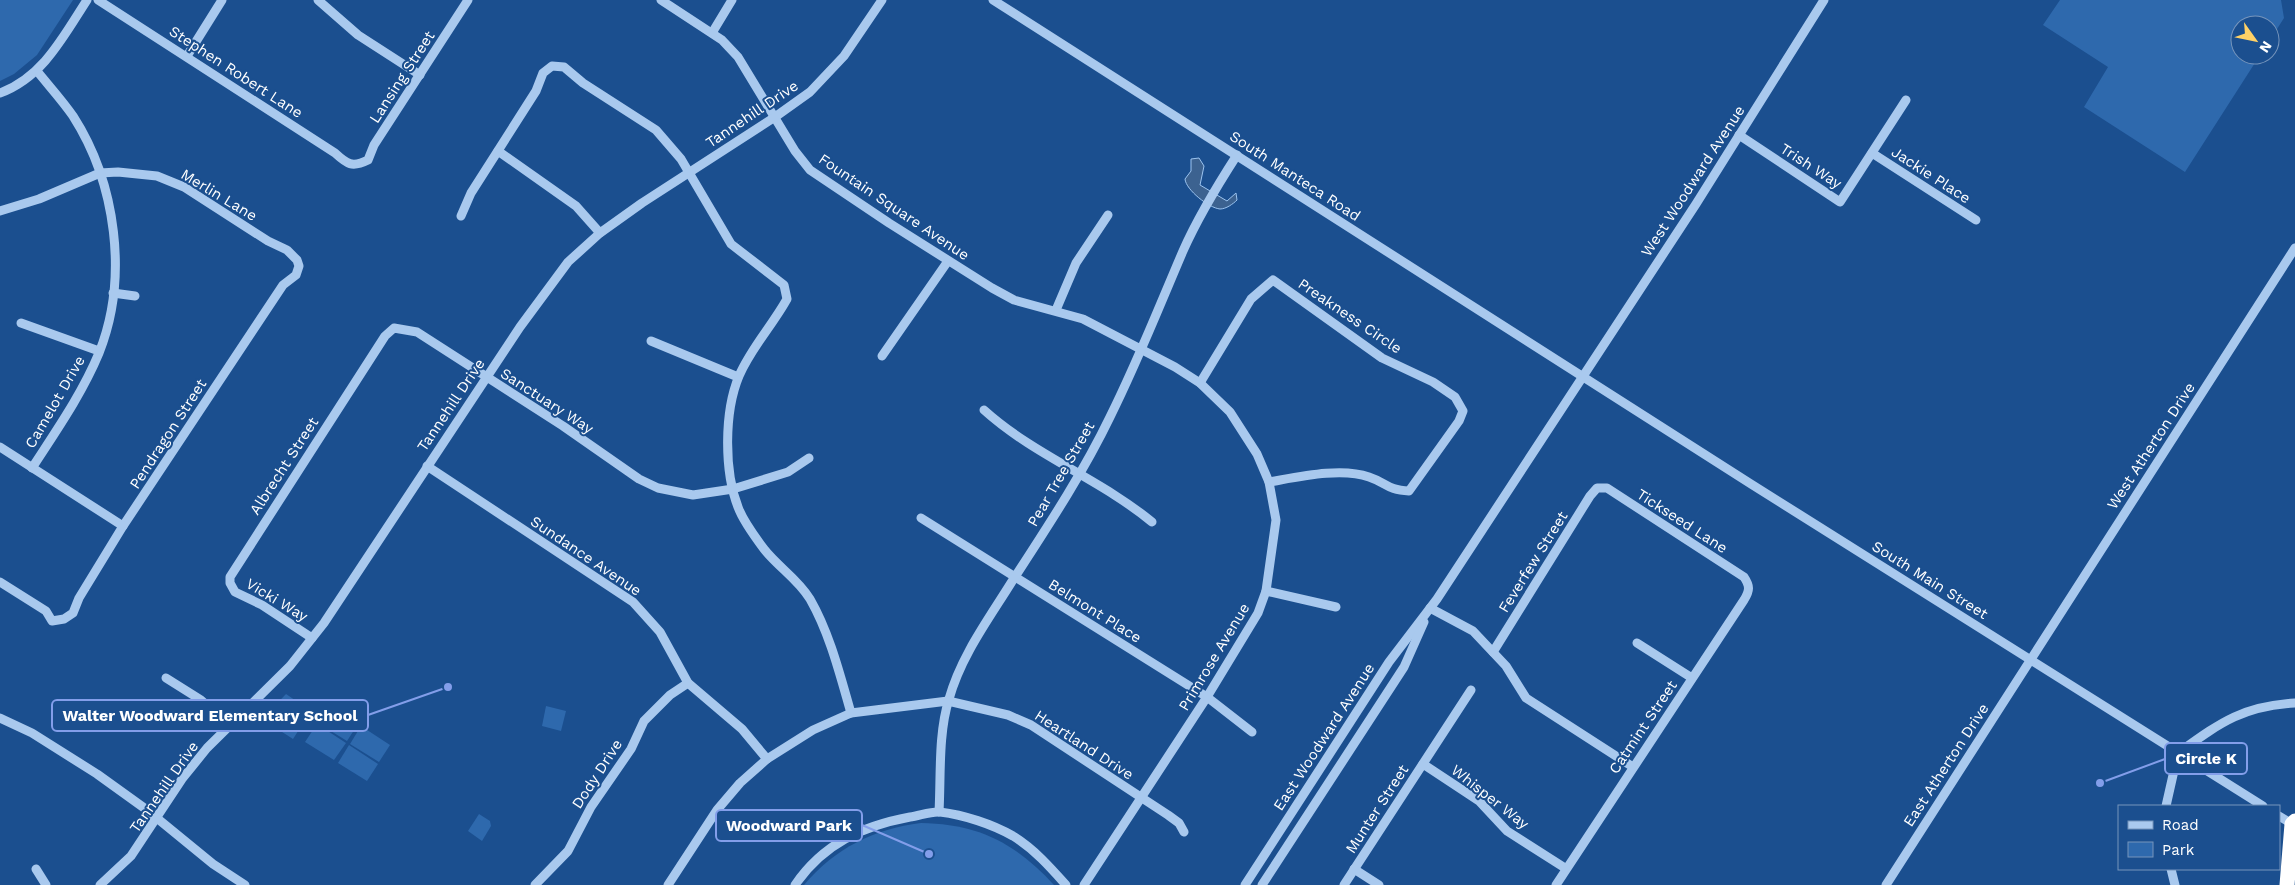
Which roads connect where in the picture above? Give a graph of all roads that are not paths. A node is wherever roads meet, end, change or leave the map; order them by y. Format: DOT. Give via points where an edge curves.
graph roads {
  1 [pos="87,0"];
  2 [pos="98,0"];
  3 [pos="222,0"];
  4 [pos="318,0"];
  5 [pos="468,0"];
  6 [pos="661,0"];
  7 [pos="732,0"];
  8 [pos="882,0"];
  9 [pos="993,0"];
  10 [pos="1824,0"];
  11 [pos="712,33"];
  12 [pos="187,56"];
  13 [pos="37,71"];
  14 [pos="420,75"];
  15 [pos="0,93"];
  16 [pos="1906,100"];
  17 [pos="776,118"];
  18 [pos="1739,136"];
  19 [pos="498,151"];
  20 [pos="1872,153"];
  21 [pos="1237,156"];
  22 [pos="358,165"];
  23 [pos="100,173"];
  24 [pos="688,173"];
  25 [pos="0,211"];
  26 [pos="1108,215"];
  27 [pos="461,216"];
  28 [pos="1976,220"];
  29 [pos="600,233"];
  30 [pos="2295,248"];
  31 [pos="948,261"];
  32 [pos="299,266"];
  33 [pos="113,293"];
  34 [pos="136,296"];
  35 [pos="1056,310"];
  36 [pos="21,323"];
  37 [pos="651,341"];
  38 [pos="1144,349"];
  39 [pos="100,351"];
  40 [pos="882,356"];
  41 [pos="366,364"];
  42 [pos="1582,376"];
  43 [pos="738,377"];
  44 [pos="487,378"];
  45 [pos="1200,383"];
  46 [pos="984,410"];
  47 [pos="0,448"];
  48 [pos="809,458"];
  49 [pos="427,466"];
  50 [pos="32,468"];
  51 [pos="1080,474"];
  52 [pos="1269,482"];
  53 [pos="1597,488"];
  54 [pos="733,489"];
  55 [pos="921,518"];
  56 [pos="1152,522"];
  57 [pos="123,526"];
  58 [pos="1015,577"];
  59 [pos="0,582"];
  60 [pos="230,583"];
  61 [pos="1749,584"];
  62 [pos="1266,591"];
  63 [pos="1336,607"];
  64 [pos="1430,608"];
  65 [pos="312,638"];
  66 [pos="1637,642"];
  67 [pos="1493,652"];
  68 [pos="2030,660"];
  69 [pos="166,678"];
  70 [pos="1692,678"];
  71 [pos="688,683"];
  72 [pos="1471,690"];
  73 [pos="1207,697"];
  74 [pos="948,701"];
  75 [pos="2295,703"];
  76 [pos="852,713"];
  77 [pos="0,718"];
  78 [pos="229,725"];
  79 [pos="1252,732"];
  80 [pos="2178,753"];
  81 [pos="767,759"];
  82 [pos="1423,764"];
  83 [pos="1633,767"];
  84 [pos="1140,798"];
  85 [pos="2166,805"];
  86 [pos="2261,805"];
  87 [pos="939,812"];
  88 [pos="2280,816"];
  89 [pos="157,818"];
  90 [pos="2294,822"];
  91 [pos="1184,832"];
  92 [pos="1566,868"];
  93 [pos="36,869"];
  94 [pos="1354,869"];
  95 [pos="2171,870"];
  96 [pos="46,885"];
  97 [pos="100,885"];
  98 [pos="243,885"];
  99 [pos="535,885"];
  100 [pos="668,885"];
  101 [pos="795,885"];
  102 [pos="1066,885"];
  103 [pos="1084,885"];
  104 [pos="1245,885"];
  105 [pos="1262,885"];
  106 [pos="1344,885"];
  107 [pos="1379,885"];
  108 [pos="1556,885"];
  109 [pos="1886,885"];
  110 [pos="2175,885"];
  111 [pos="2287,885"];
  1 -- 13 [label="street" via="55,50"];
  2 -- 12 [label="street, Stephen Robert Lane"];
  3 -- 12 [label="street"];
  4 -- 14 [label="street" via="358,35"];
  5 -- 14 [label="street, Lansing Street"];
  6 -- 11 [label="street, Fountain Square Avenue"];
  7 -- 11 [label="street"];
  8 -- 17 [label="street, Tannehill Drive" via="829,73"];
  9 -- 21 [label="street, South Manteca Road"];
  10 -- 18 [label="street, West Woodward Avenue"];
  11 -- 17 [label="street, Fountain Square Avenue" via="738,57"];
  12 -- 22 [label="street, Stephen Robert Lane" via="349,165"];
  13 -- 15 [label="street"];
  13 -- 23 [label="street, Camelot Drive" via="73,117"];
  14 -- 22 [label="street, Lansing Street" via="368,160"];
  16 -- 20 [label="street, Trish Way"];
  17 -- 24 [label="street, Tannehill Drive"];
  17 -- 31 [label="street, Fountain Square Avenue" via="810,170"];
  18 -- 20 [label="street, Trish Way" via="1840,202"];
  18 -- 42 [label="street, West Woodward Avenue"];
  19 -- 24 [label="street" via="536,91 543,73 552,66 564,67 656,130 681,159"];
  19 -- 27 [label="street"];
  19 -- 29 [label="street" via="576,206"];
  20 -- 28 [label="street, Jackie Place"];
  21 -- 38 [label="street, Pear Tree Street" via="1184,250"];
  21 -- 42 [label="street, South Manteca Road"];
  23 -- 25 [label="street, Merlin Lane" via="39,199"];
  23 -- 32 [label="street, Merlin Lane" via="137,173 172,181 287,250"];
  23 -- 33 [label="street, Camelot Drive" via="113,233"];
  24 -- 29 [label="street, Tannehill Drive"];
  24 -- 43 [label="street" via="731,244 784,285 788,293 779,314"];
  26 -- 35 [label="street" via="1076,263"];
  29 -- 44 [label="street, Tannehill Drive" via="568,262 540,297"];
  30 -- 68 [label="street, West Atherton Drive"];
  31 -- 35 [label="street, Fountain Square Avenue" via="1014,300"];
  31 -- 40 [label="street"];
  32 -- 57 [label="street, Pendragon Street" via="296,275 283,285"];
  33 -- 34 [label="street"];
  33 -- 39 [label="street, Camelot Drive"];
  35 -- 38 [label="street, Fountain Square Avenue" via="1083,319"];
  36 -- 39 [label="street"];
  37 -- 43 [label="street"];
  38 -- 45 [label="street, Primrose Avenue"];
  38 -- 51 [label="street, Pear Tree Street"];
  39 -- 50 [label="street, Camelot Drive" via="81,392"];
  41 -- 44 [label="street, Sanctuary Way" via="385,336 398,327 417,332"];
  41 -- 60 [label="street, Albrecht Street" via="232,570"];
  42 -- 64 [label="street, East Woodward Avenue"];
  42 -- 68 [label="street, South Main Street"];
  43 -- 54 [label="street" via="728,439"];
  44 -- 49 [label="street, Tannehill Drive"];
  44 -- 54 [label="street, Sanctuary Way" via="639,479 658,488 692,494"];
  45 -- 52 [label="street, Primrose Avenue" via="1230,412 1257,454"];
  45 -- 52 [label="street, Preakness Circle" via="1251,299 1273,280 1382,358 1433,382 1455,397 1463,411 1409,491 1393,490 1369,477 1324,473"];
  46 -- 51 [label="street" via="1009,432"];
  47 -- 50 [label="street"];
  48 -- 54 [label="street, Sanctuary Way" via="788,472"];
  49 -- 65 [label="street, Tannehill Drive"];
  49 -- 71 [label="street, Sundance Avenue" via="633,602 660,632"];
  50 -- 57 [label="street"];
  51 -- 56 [label="street" via="1117,495"];
  51 -- 58 [label="street, Pear Tree Street"];
  52 -- 62 [label="street, Primrose Avenue" via="1276,520"];
  53 -- 61 [label="street, Tickseed Lane" via="1607,488 1744,577"];
  53 -- 67 [label="street, Feverfew Street"];
  54 -- 76 [label="street" via="738,508 764,548 802,587 810,600 825,632"];
  55 -- 58 [label="street, Belmont Place"];
  57 -- 59 [label="street, Pendragon Street" via="78,598 73,613 64,619 52,620 46,611"];
  58 -- 73 [label="street, Belmont Place"];
  58 -- 74 [label="street, Pear Tree Street" via="967,654"];
  60 -- 65 [label="street, Vicki Way" via="235,592 262,605"];
  61 -- 70 [label="street, Catmint Street" via="1744,600"];
  62 -- 63 [label="street"];
  62 -- 73 [label="street, Primrose Avenue" via="1258,613"];
  64 -- 67 [label="street" via="1473,631"];
  64 -- 104 [label="street, East Woodward Avenue" via="1389,662"];
  64 -- 105 [label="street, East Woodward Avenue" via="1404,666"];
  65 -- 78 [label="street, Tannehill Drive" via="272,685"];
  66 -- 70 [label="street"];
  67 -- 83 [label="street" via="1526,698"];
  68 -- 80 [label="street, South Main Street"];
  68 -- 109 [label="street, East Atherton Drive"];
  69 -- 78 [label="street" via="201,700"];
  70 -- 83 [label="street, Catmint Street"];
  71 -- 81 [label="street, Sundance Avenue" via="742,729"];
  71 -- 99 [label="street, Dody Drive" via="670,695 644,721 631,749 591,806 568,851"];
  72 -- 82 [label="street, Munter Street"];
  73 -- 79 [label="street, Belmont Place"];
  73 -- 84 [label="street, Primrose Avenue"];
  74 -- 76 [label="street, Heartland Drive"];
  74 -- 84 [label="street, Heartland Drive" via="1008,715 1031,725"];
  74 -- 87 [label="street, Pear Tree Street"];
  75 -- 80 [label="street" via="2277,704 2235,715"];
  76 -- 81 [label="street, Heartland Drive" via="813,730"];
  77 -- 89 [label="street" via="32,733 87,768"];
  78 -- 89 [label="street, Tannehill Drive" via="182,779"];
  80 -- 85 [label="street"];
  80 -- 86 [label="street, South Main Street"];
  81 -- 100 [label="street, Heartland Drive" via="717,810"];
  82 -- 92 [label="street, Whisper Way" via="1479,801 1507,831"];
  82 -- 94 [label="street, Munter Street"];
  83 -- 92 [label="street, Catmint Street"];
  84 -- 91 [label="street, Heartland Drive" via="1179,823"];
  84 -- 103 [label="street, Primrose Avenue"];
  87 -- 101 [label="street" via="854,832 817,858"];
  87 -- 102 [label="street" via="987,824 1012,836 1043,859"];
  88 -- 90 [label="street"];
  89 -- 97 [label="street, Tannehill Drive" via="132,856"];
  89 -- 98 [label="street"];
  90 -- 111 [label="highway"];
  92 -- 108 [label="street, Catmint Street"];
  93 -- 96 [label="street"];
  94 -- 106 [label="street, Munter Street"];
  94 -- 107 [label="street"];
  95 -- 110 [label="street"];
}
